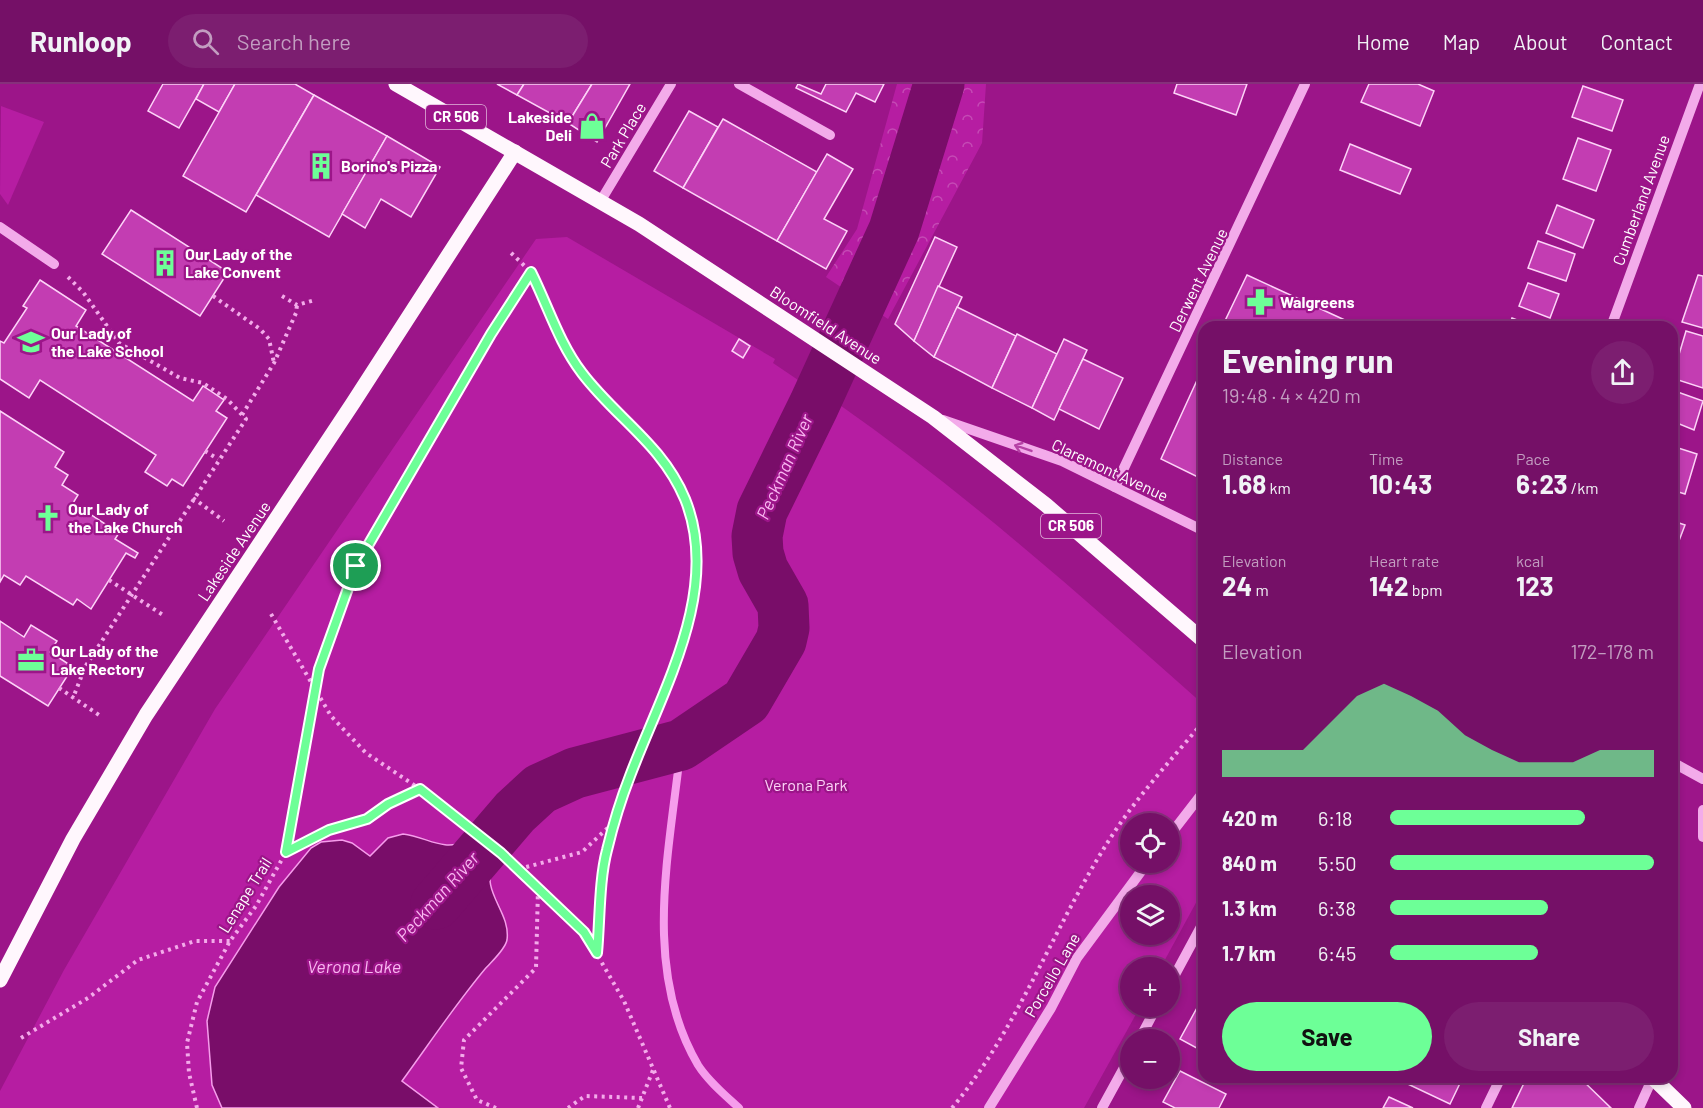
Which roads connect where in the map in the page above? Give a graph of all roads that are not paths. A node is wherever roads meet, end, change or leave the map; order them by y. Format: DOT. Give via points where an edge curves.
graph roads {
  1 [pos="396,84"];
  2 [pos="672,84"];
  3 [pos="739,84"];
  4 [pos="1305,84"];
  5 [pos="1700,84"];
  6 [pos="830,135"];
  7 [pos="515,152"];
  8 [pos="600,202"];
  9 [pos="0,227"];
  10 [pos="54,264"];
  11 [pos="1613,321"];
  12 [pos="933,417"];
  13 [pos="1115,487"];
  14 [pos="1198,528"];
  15 [pos="1198,636"];
  16 [pos="1678,765"];
  17 [pos="1703,779"];
  18 [pos="1198,799"];
  19 [pos="1703,810"];
  20 [pos="1180,822"];
  21 [pos="1703,837"];
  22 [pos="1140,873"];
  23 [pos="1198,932"];
  24 [pos="1180,965"];
  25 [pos="0,980"];
  26 [pos="1120,1075"];
  27 [pos="1498,1083"];
  28 [pos="1649,1083"];
  29 [pos="1658,1083"];
  30 [pos="989,1108"];
  31 [pos="1102,1108"];
  32 [pos="1486,1108"];
  33 [pos="1639,1108"];
  34 [pos="1684,1108"];
  1 -- 7 [label="main road, Bloomfield Avenue / CR 506"];
  2 -- 8 [label="street, Park Place"];
  3 -- 6 [label="street"];
  4 -- 13 [label="street, Derwent Avenue"];
  5 -- 11 [label="street, Cumberland Avenue"];
  7 -- 8 [label="main road, Bloomfield Avenue / CR 506"];
  7 -- 25 [label="main road, Lakeside Avenue" via="146,715 73,839"];
  8 -- 12 [label="main road, Bloomfield Avenue / CR 506"];
  9 -- 10 [label="street"];
  13 -- 12 [label="street, Claremont Avenue, one-way" via="1062,461"];
  12 -- 15 [label="main road, Bloomfield Avenue / CR 506" via="1046,505"];
  13 -- 14 [label="street, Claremont Avenue"];
  16 -- 17 [label="street"];
  18 -- 20 [label="street"];
  19 -- 21 [label="street"];
  22 -- 30 [label="street, Porcello Lane" via="1077,958"];
  23 -- 24 [label="street"];
  26 -- 31 [label="street"];
  27 -- 32 [label="street"];
  28 -- 33 [label="street"];
  29 -- 34 [label="main road"];
}
